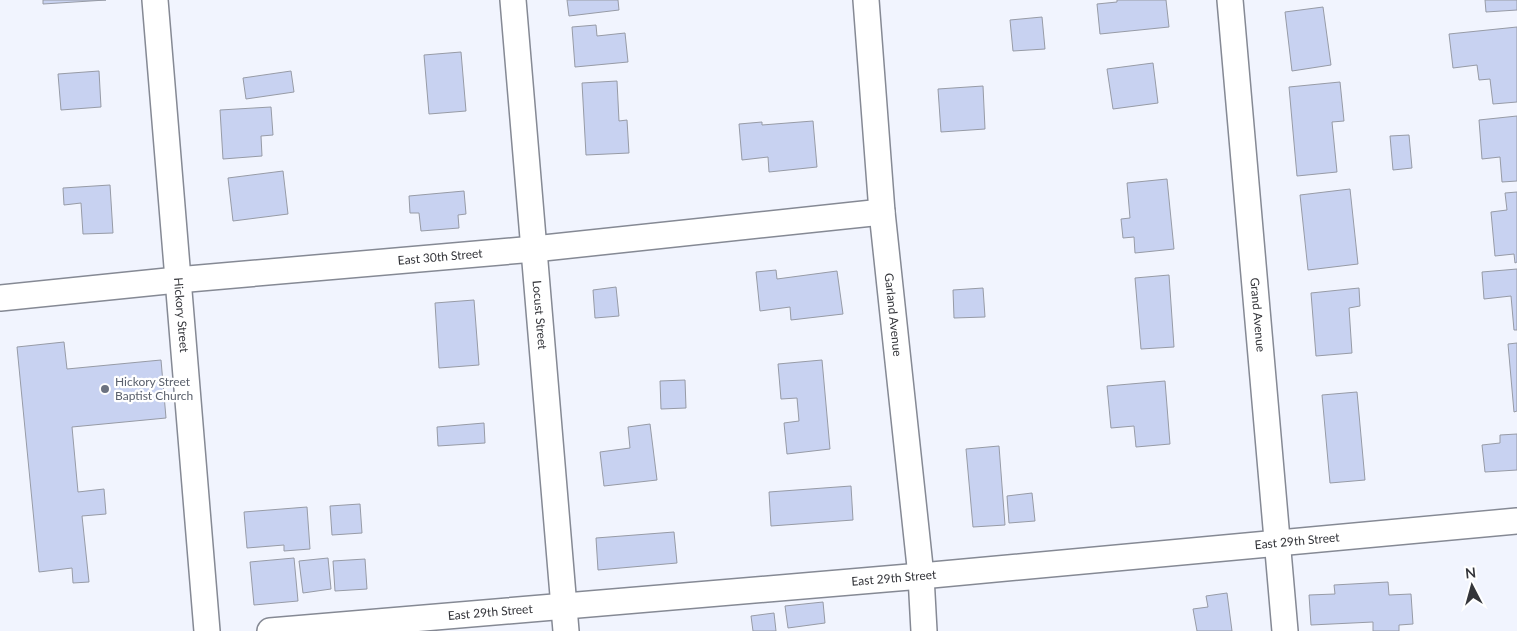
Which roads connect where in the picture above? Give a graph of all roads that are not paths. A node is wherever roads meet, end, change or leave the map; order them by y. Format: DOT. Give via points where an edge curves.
graph roads {
  1 [pos="155,0"];
  2 [pos="513,0"];
  3 [pos="866,0"];
  4 [pos="1230,0"];
  5 [pos="882,212"];
  6 [pos="534,250"];
  7 [pos="177,280"];
  8 [pos="0,298"];
  9 [pos="1517,521"];
  10 [pos="1277,544"];
  11 [pos="921,576"];
  12 [pos="564,605"];
  13 [pos="208,631"];
  14 [pos="270,631"];
  15 [pos="566,631"];
  16 [pos="924,631"];
  17 [pos="1285,631"];
  1 -- 7 [label="street, Hickory Street"];
  2 -- 6 [label="street, Locust Street"];
  3 -- 5 [label="street, Garland Avenue"];
  4 -- 10 [label="street, Grand Avenue"];
  5 -- 6 [label="street, East 30th Street"];
  5 -- 11 [label="street, Garland Avenue"];
  6 -- 7 [label="street, East 30th Street"];
  6 -- 12 [label="street, Locust Street"];
  7 -- 8 [label="street, East 30th Street"];
  7 -- 13 [label="street, Hickory Street"];
  9 -- 10 [label="street, East 29th Street"];
  10 -- 11 [label="street, East 29th Street"];
  10 -- 17 [label="street, Grand Avenue"];
  11 -- 12 [label="street, East 29th Street"];
  11 -- 16 [label="street, Garland Avenue"];
  12 -- 14 [label="street, East 29th Street"];
  12 -- 15 [label="street, Locust Street"];
}
